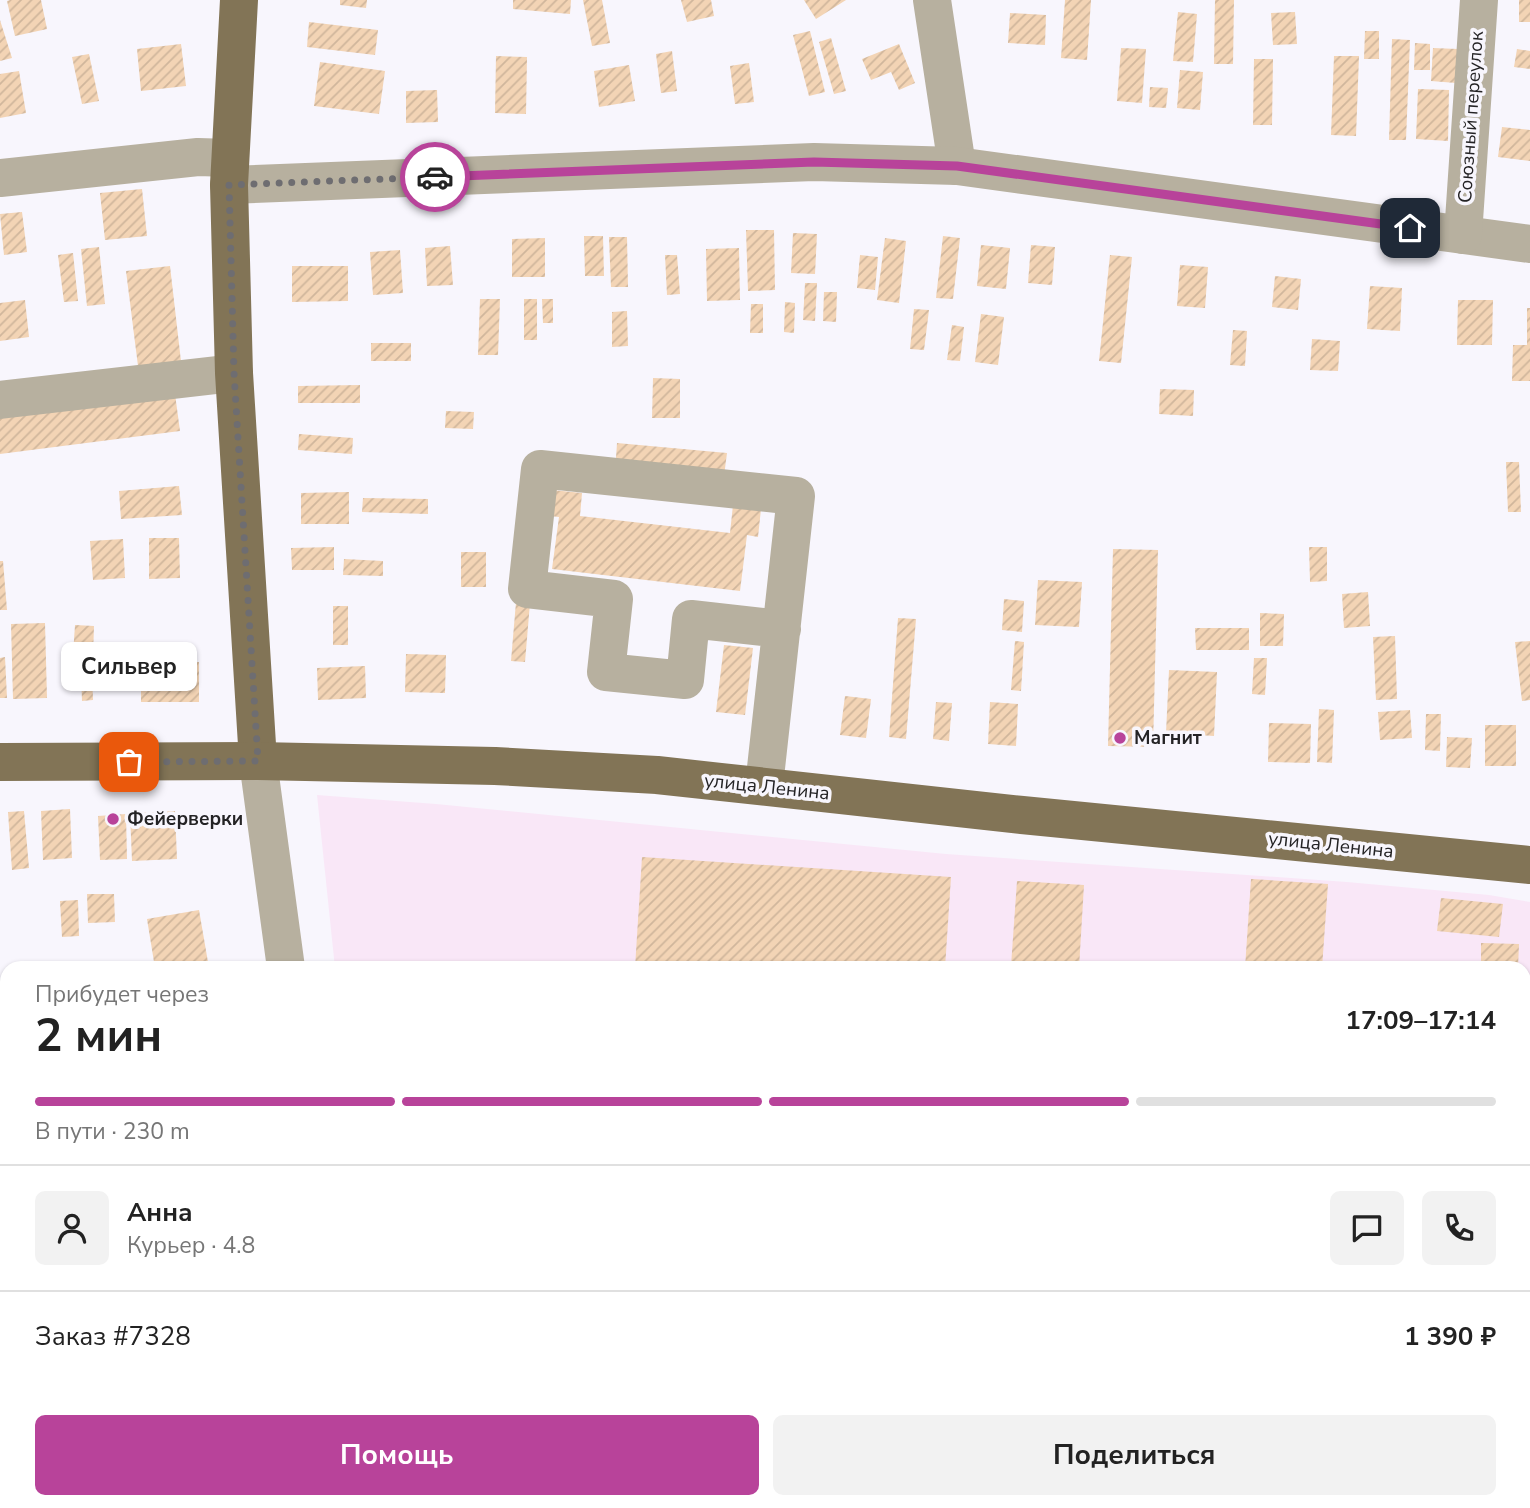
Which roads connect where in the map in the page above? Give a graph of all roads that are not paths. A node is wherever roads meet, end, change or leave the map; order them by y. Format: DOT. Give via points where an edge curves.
graph roads {
  1 [pos="239,0"];
  2 [pos="932,0"];
  3 [pos="1479,0"];
  4 [pos="957,166"];
  5 [pos="230,171"];
  6 [pos="0,178"];
  7 [pos="1463,235"];
  8 [pos="1530,244"];
  9 [pos="234,373"];
  10 [pos="0,400"];
  11 [pos="782,629"];
  12 [pos="258,761"];
  13 [pos="0,762"];
  14 [pos="764,786"];
  15 [pos="1530,865"];
  16 [pos="285,961"];
  1 -- 5 [label="main road"];
  2 -- 4 [label="street"];
  3 -- 7 [label="street, Союзный переулок"];
  4 -- 5 [label="street" via="814,162"];
  4 -- 7 [label="street"];
  5 -- 6 [label="street" via="198,157"];
  5 -- 9 [label="main road"];
  7 -- 8 [label="street"];
  9 -- 10 [label="street"];
  9 -- 12 [label="main road"];
  11 -- 11 [label="street" via="796,496 540,468 527,589 614,599 606,672 685,680 691,619"];
  11 -- 14 [label="street"];
  12 -- 13 [label="main road, улица Ленина"];
  12 -- 14 [label="main road, улица Ленина" via="495,766"];
  12 -- 16 [label="street"];
  14 -- 15 [label="main road, улица Ленина"];
}
